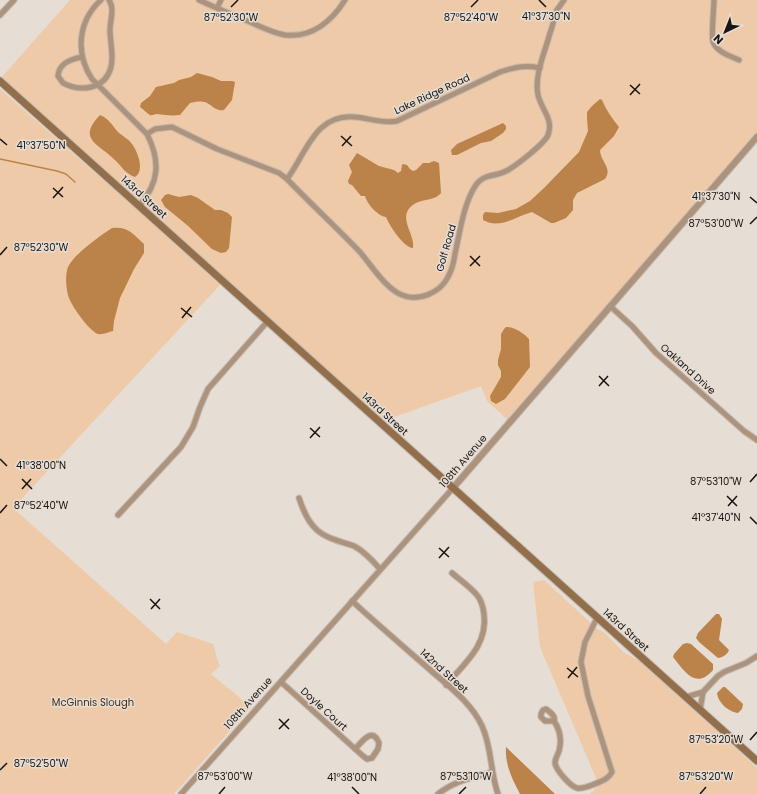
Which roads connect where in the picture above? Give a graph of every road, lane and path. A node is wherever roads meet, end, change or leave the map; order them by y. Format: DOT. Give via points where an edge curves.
graph roads {
  1 [pos="14,0"];
  2 [pos="101,0"];
  3 [pos="109,0"];
  4 [pos="199,0"];
  5 [pos="221,0"];
  6 [pos="345,0"];
  7 [pos="564,0"];
  8 [pos="714,0"];
  9 [pos="217,8"];
  10 [pos="0,15"];
  11 [pos="82,57"];
  12 [pos="739,60"];
  13 [pos="540,68"];
  14 [pos="0,81"];
  15 [pos="98,86"];
  16 [pos="147,134"];
  17 [pos="757,137"];
  18 [pos="287,179"];
  19 [pos="139,206"];
  20 [pos="610,306"];
  21 [pos="267,322"];
  22 [pos="757,440"];
  23 [pos="452,488"];
  24 [pos="299,498"];
  25 [pos="118,515"];
  26 [pos="380,569"];
  27 [pos="452,573"];
  28 [pos="352,601"];
  29 [pos="597,618"];
  30 [pos="757,656"];
  31 [pos="281,682"];
  32 [pos="446,685"];
  33 [pos="703,692"];
  34 [pos="686,697"];
  35 [pos="700,710"];
  36 [pos="554,721"];
  37 [pos="355,749"];
  38 [pos="757,761"];
  39 [pos="492,772"];
  40 [pos="181,794"];
  41 [pos="438,794"];
  42 [pos="498,794"];
  1 -- 10 [label="street"];
  2 -- 11 [label="street" via="89,14 84,25 81,36"];
  3 -- 15 [label="street" via="112,7 112,67"];
  4 -- 9 [label="street"];
  5 -- 9 [label="street"];
  6 -- 9 [label="street" via="338,12 320,27 294,35 274,32"];
  7 -- 13 [label="street, Golf Road" via="557,10"];
  8 -- 12 [label="street" via="712,41 725,54"];
  11 -- 15 [label="street" via="87,72"];
  11 -- 15 [label="street" via="67,62 59,72 60,80 66,85 86,88"];
  13 -- 18 [label="street, Lake Ridge Road" via="516,67 500,72 390,123 351,116 330,122 314,136"];
  13 -- 18 [label="street, Golf Road" via="538,96 548,116 548,135 541,144 507,171 479,181 468,199 448,277 430,294 410,297 401,295 392,288"];
  14 -- 19 [label="main road, 143rd Street"];
  15 -- 16 [label="street"];
  16 -- 18 [label="street, Golf Road" via="155,129 172,127"];
  16 -- 19 [label="street" via="157,168 150,190"];
  17 -- 20 [label="street, 108th Avenue"];
  19 -- 21 [label="main road, 143rd Street"];
  20 -- 22 [label="street, Oakland Drive" via="661,358"];
  20 -- 23 [label="street, 108th Avenue"];
  21 -- 23 [label="main road, 143rd Street"];
  21 -- 25 [label="street" via="213,382 186,440"];
  23 -- 26 [label="street, 108th Avenue"];
  23 -- 29 [label="main road, 143rd Street"];
  24 -- 26 [label="street" via="304,514 314,528 326,537 355,547 366,554"];
  26 -- 28 [label="street, 108th Avenue"];
  27 -- 32 [label="street" via="476,594 483,606 485,632 480,645"];
  28 -- 31 [label="street, 108th Avenue"];
  28 -- 32 [label="street, 142nd Street"];
  29 -- 34 [label="main road, 143rd Street"];
  29 -- 36 [label="street" via="585,642 581,662 588,696 612,772 610,776 583,788 576,788 565,779 555,762 560,737"];
  30 -- 33 [label="street" via="718,676"];
  31 -- 37 [label="street, Doyle Court"];
  31 -- 40 [label="street, 108th Avenue"];
  32 -- 39 [label="street, 142nd Street" via="476,714 486,739"];
  33 -- 34 [label="street"];
  33 -- 35 [label="street"];
  34 -- 35 [label="main road, 143rd Street"];
  35 -- 38 [label="main road, 143rd Street"];
  37 -- 37 [label="street, Doyle Court" via="370,759 375,755 379,743 372,735"];
  39 -- 41 [label="street" via="459,781"];
  39 -- 42 [label="street, 142nd Street"];
}
